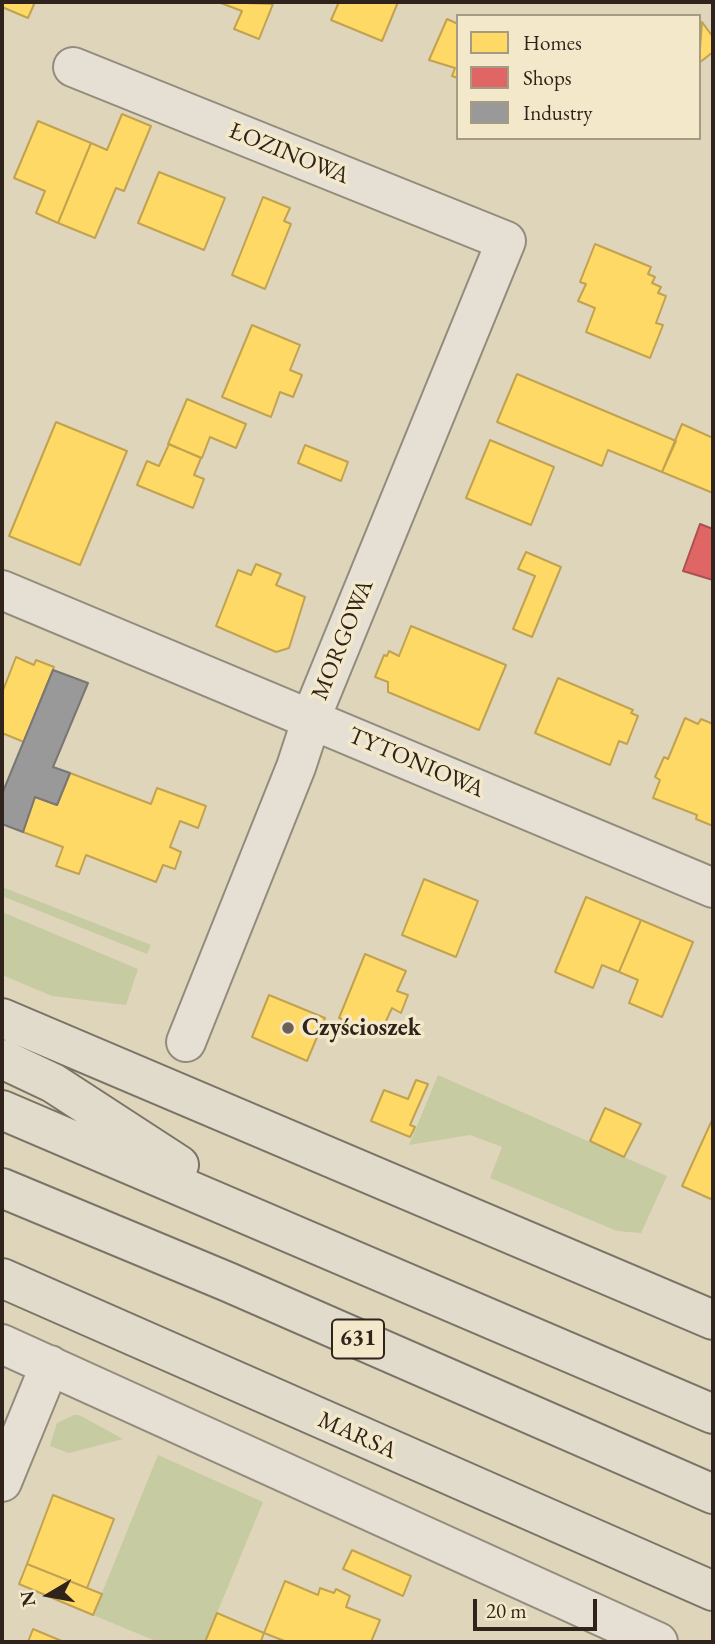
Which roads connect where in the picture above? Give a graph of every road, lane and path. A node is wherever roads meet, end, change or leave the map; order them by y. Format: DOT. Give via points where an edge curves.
graph roads {
  1 [pos="73,67"];
  2 [pos="506,241"];
  3 [pos="2,590"];
  4 [pos="311,719"];
  5 [pos="713,888"];
  6 [pos="2,1018"];
  7 [pos="186,1042"];
  8 [pos="2,1059"];
  9 [pos="2,1110"];
  10 [pos="2,1188"];
  11 [pos="260,1218"];
  12 [pos="2,1278"];
  13 [pos="713,1320"];
  14 [pos="2,1345"];
  15 [pos="50,1365"];
  16 [pos="713,1414"];
  17 [pos="2,1482"];
  18 [pos="713,1494"];
  19 [pos="713,1591"];
  20 [pos="658,1642"];
  1 -- 2 [label="street, ŁOZINOWA"];
  2 -- 4 [label="street, MORGOWA"];
  3 -- 4 [label="street, TYTONIOWA"];
  4 -- 5 [label="street, TYTONIOWA"];
  4 -- 7 [label="street, MORGOWA"];
  6 -- 13 [label="main road"];
  8 -- 11 [label="main road" via="53,1083"];
  9 -- 11 [label="main road"];
  10 -- 18 [label="main road, 631"];
  11 -- 16 [label="main road"];
  12 -- 19 [label="main road, MARSA"];
  14 -- 15 [label="street"];
  15 -- 17 [label="street"];
  15 -- 20 [label="street"];
}
